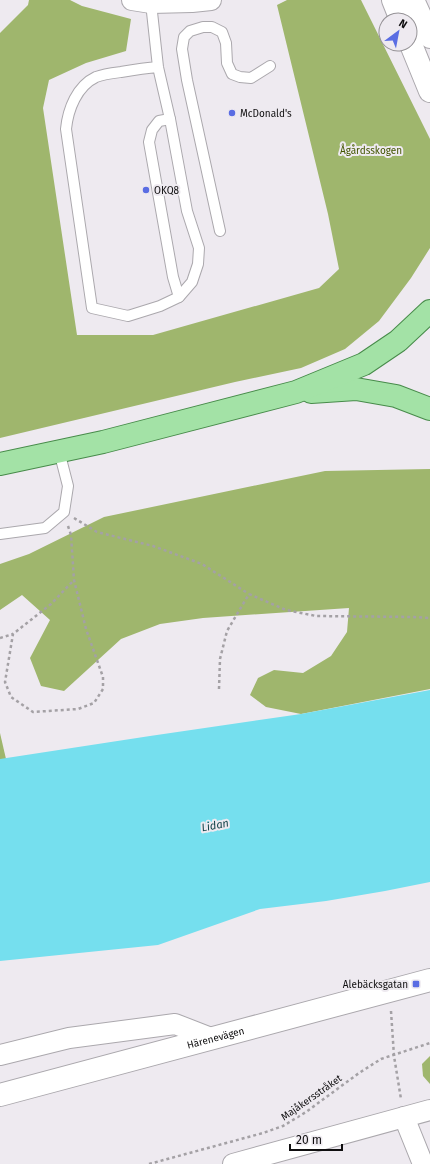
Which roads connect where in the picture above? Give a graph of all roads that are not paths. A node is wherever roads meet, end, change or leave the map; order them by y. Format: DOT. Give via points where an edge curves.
graph roads {
  1 [pos="211,0"];
  2 [pos="393,0"];
  3 [pos="413,0"];
  4 [pos="141,2"];
  5 [pos="398,12"];
  6 [pos="430,38"];
  7 [pos="414,52"];
  8 [pos="270,66"];
  9 [pos="158,67"];
  10 [pos="430,91"];
  11 [pos="170,119"];
  12 [pos="220,231"];
  13 [pos="179,297"];
  14 [pos="430,311"];
  15 [pos="296,392"];
  16 [pos="430,409"];
  17 [pos="59,451"];
  18 [pos="0,464"];
  19 [pos="0,534"];
  20 [pos="430,980"];
  21 [pos="210,1038"];
  22 [pos="0,1055"];
  23 [pos="0,1095"];
  24 [pos="430,1110"];
  25 [pos="404,1117"];
  26 [pos="233,1164"];
  27 [pos="422,1164"];
  1 -- 4 [label="street"];
  2 -- 5 [label="street"];
  3 -- 6 [label="street"];
  4 -- 9 [label="lane"];
  7 -- 10 [label="street"];
  8 -- 12 [label="lane" via="251,78 240,77 232,74 227,63 226,43 222,32 212,27 203,27 190,31 184,37 182,49 187,80"];
  9 -- 11 [label="lane"];
  9 -- 13 [label="lane" via="111,73 86,83 78,93 67,117 66,129 92,308 128,316"];
  11 -- 13 [label="lane" via="187,211 199,248 198,264 192,282"];
  11 -- 13 [label="lane" via="159,122 152,130 150,142 173,277"];
  14 -- 15 [label="main road" via="398,341 364,364"];
  15 -- 16 [label="main road" via="356,389 396,396"];
  15 -- 17 [label="main road"];
  17 -- 18 [label="main road"];
  17 -- 19 [label="lane" via="68,486 64,512 45,528"];
  20 -- 21 [label="street, Härenevägen"];
  21 -- 22 [label="street" via="175,1024 69,1038"];
  21 -- 23 [label="street, Härenevägen"];
  24 -- 25 [label="street"];
  25 -- 26 [label="street"];
  25 -- 27 [label="street"];
}
